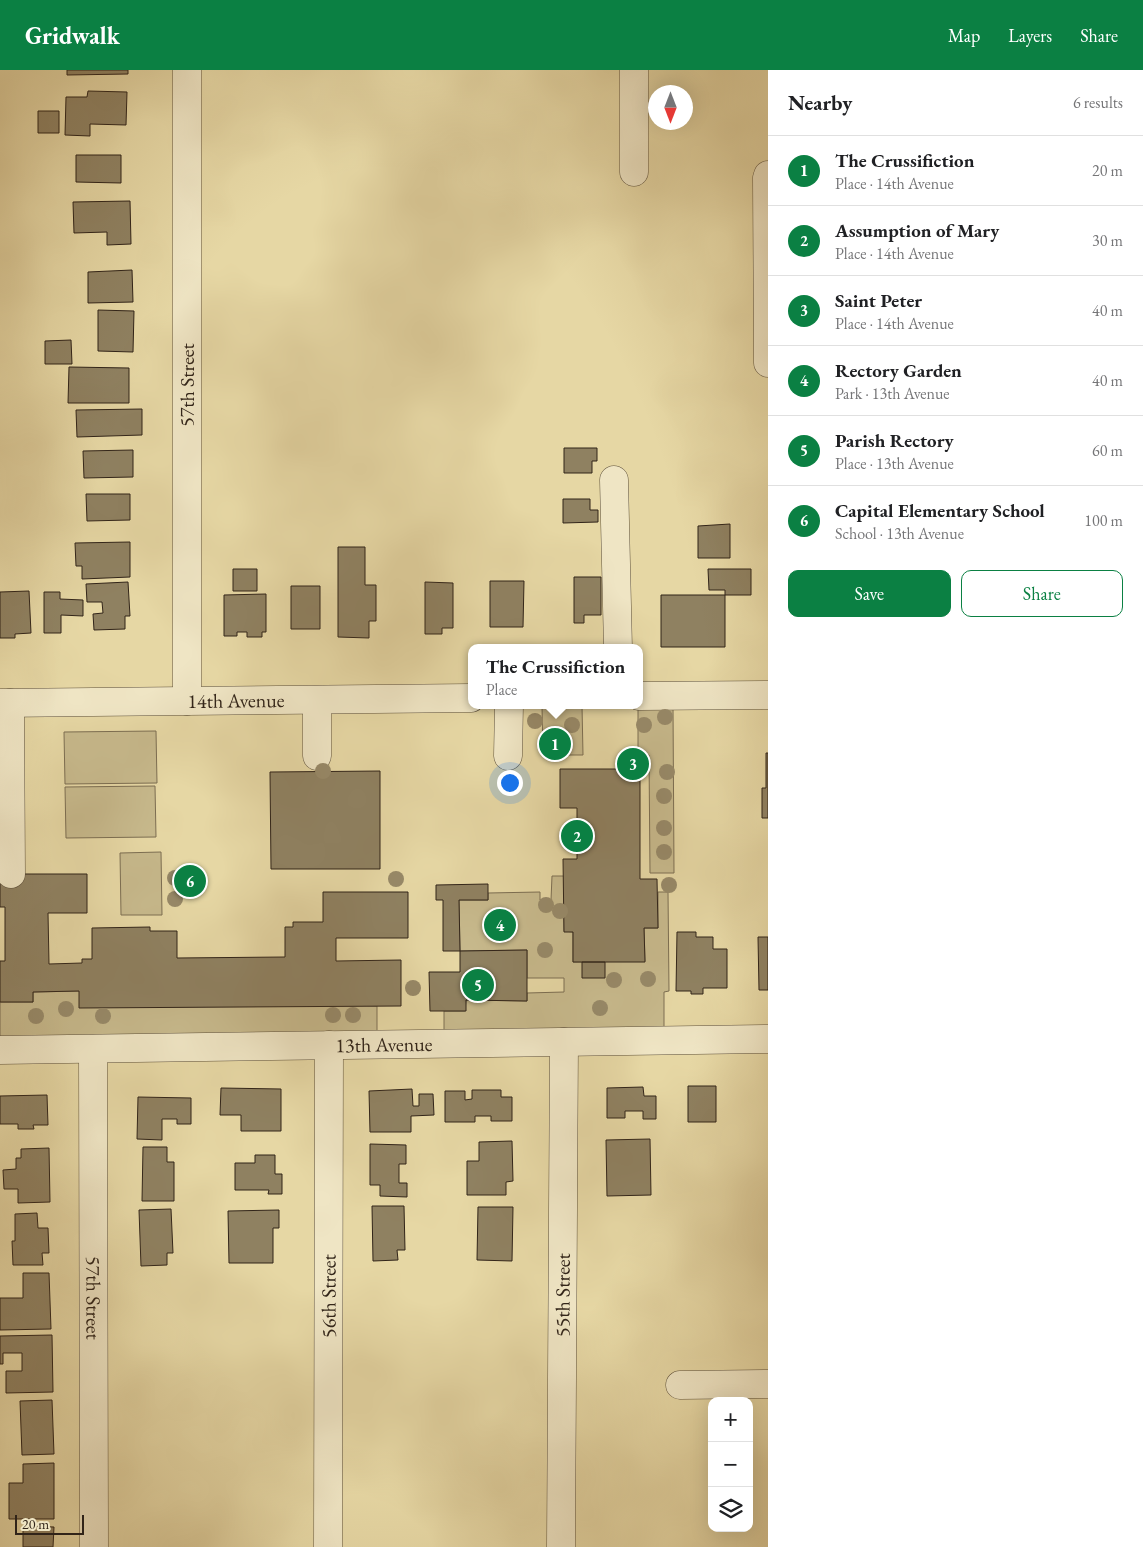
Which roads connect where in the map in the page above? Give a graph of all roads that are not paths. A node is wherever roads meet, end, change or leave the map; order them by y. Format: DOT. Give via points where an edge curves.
graph roads {
  1 [pos="187,70"];
  2 [pos="634,70"];
  3 [pos="634,172"];
  4 [pos="768,175"];
  5 [pos="768,340"];
  6 [pos="768,363"];
  7 [pos="614,480"];
  8 [pos="618,644"];
  9 [pos="768,695"];
  10 [pos="643,696"];
  11 [pos="468,698"];
  12 [pos="317,700"];
  13 [pos="187,701"];
  14 [pos="5,703"];
  15 [pos="509,709"];
  16 [pos="317,756"];
  17 [pos="508,756"];
  18 [pos="11,874"];
  19 [pos="768,1039"];
  20 [pos="564,1042"];
  21 [pos="329,1045"];
  22 [pos="93,1049"];
  23 [pos="0,1050"];
  24 [pos="768,1384"];
  25 [pos="680,1385"];
  26 [pos="94,1547"];
  27 [pos="328,1547"];
  28 [pos="560,1547"];
  1 -- 13 [label="street, 57th Street"];
  2 -- 3 [label="street"];
  4 -- 5 [label="street"];
  5 -- 6 [label="street"];
  7 -- 8 [label="street"];
  9 -- 10 [label="street"];
  11 -- 12 [label="street, 14th Avenue"];
  12 -- 13 [label="street, 14th Avenue"];
  12 -- 16 [label="street"];
  13 -- 14 [label="street, 14th Avenue"];
  14 -- 18 [label="street"];
  15 -- 17 [label="street"];
  19 -- 20 [label="street, 13th Avenue"];
  20 -- 21 [label="street, 13th Avenue"];
  20 -- 28 [label="street, 55th Street"];
  21 -- 22 [label="street, 13th Avenue"];
  21 -- 27 [label="street, 56th Street"];
  22 -- 23 [label="street, 13th Avenue"];
  22 -- 26 [label="street, 57th Street"];
  24 -- 25 [label="street"];
}
